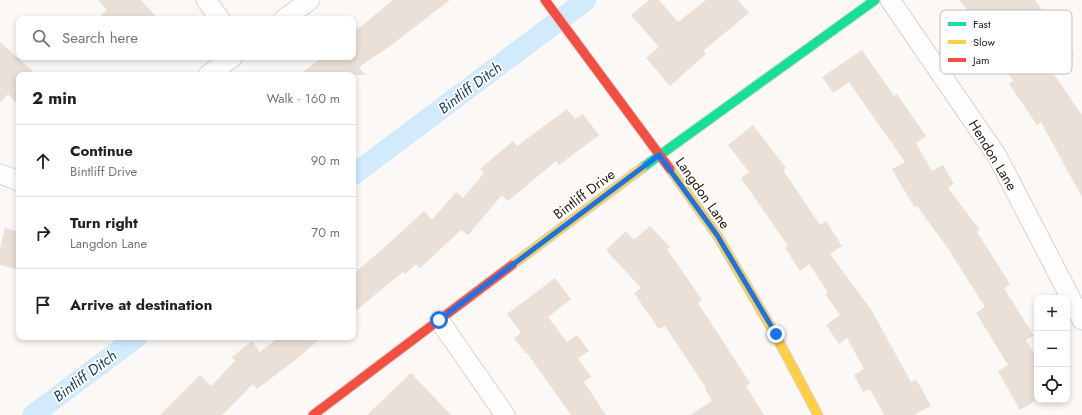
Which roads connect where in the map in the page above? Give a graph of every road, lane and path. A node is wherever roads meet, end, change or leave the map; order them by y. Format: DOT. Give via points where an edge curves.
graph roads {
  1 [pos="206,0"];
  2 [pos="310,0"];
  3 [pos="545,0"];
  4 [pos="875,0"];
  5 [pos="890,0"];
  6 [pos="218,16"];
  7 [pos="288,16"];
  8 [pos="229,60"];
  9 [pos="212,72"];
  10 [pos="940,73"];
  11 [pos="941,74"];
  12 [pos="659,155"];
  13 [pos="0,174"];
  14 [pos="16,180"];
  15 [pos="439,320"];
  16 [pos="1082,320"];
  17 [pos="312,415"];
  18 [pos="505,415"];
  19 [pos="818,415"];
  1 -- 6 [label="street"];
  2 -- 7 [label="street"];
  3 -- 12 [label="street, Langdon Lane"];
  4 -- 12 [label="street, Bintliff Drive"];
  5 -- 10 [label="street, Hendon Lane"];
  8 -- 9 [label="street"];
  11 -- 16 [label="street, Hendon Lane" via="997,156"];
  12 -- 15 [label="street, Bintliff Drive"];
  12 -- 19 [label="street, Langdon Lane" via="717,235 776,334"];
  13 -- 14 [label="street"];
  15 -- 17 [label="street, Bintliff Drive"];
  15 -- 18 [label="street"];
}
